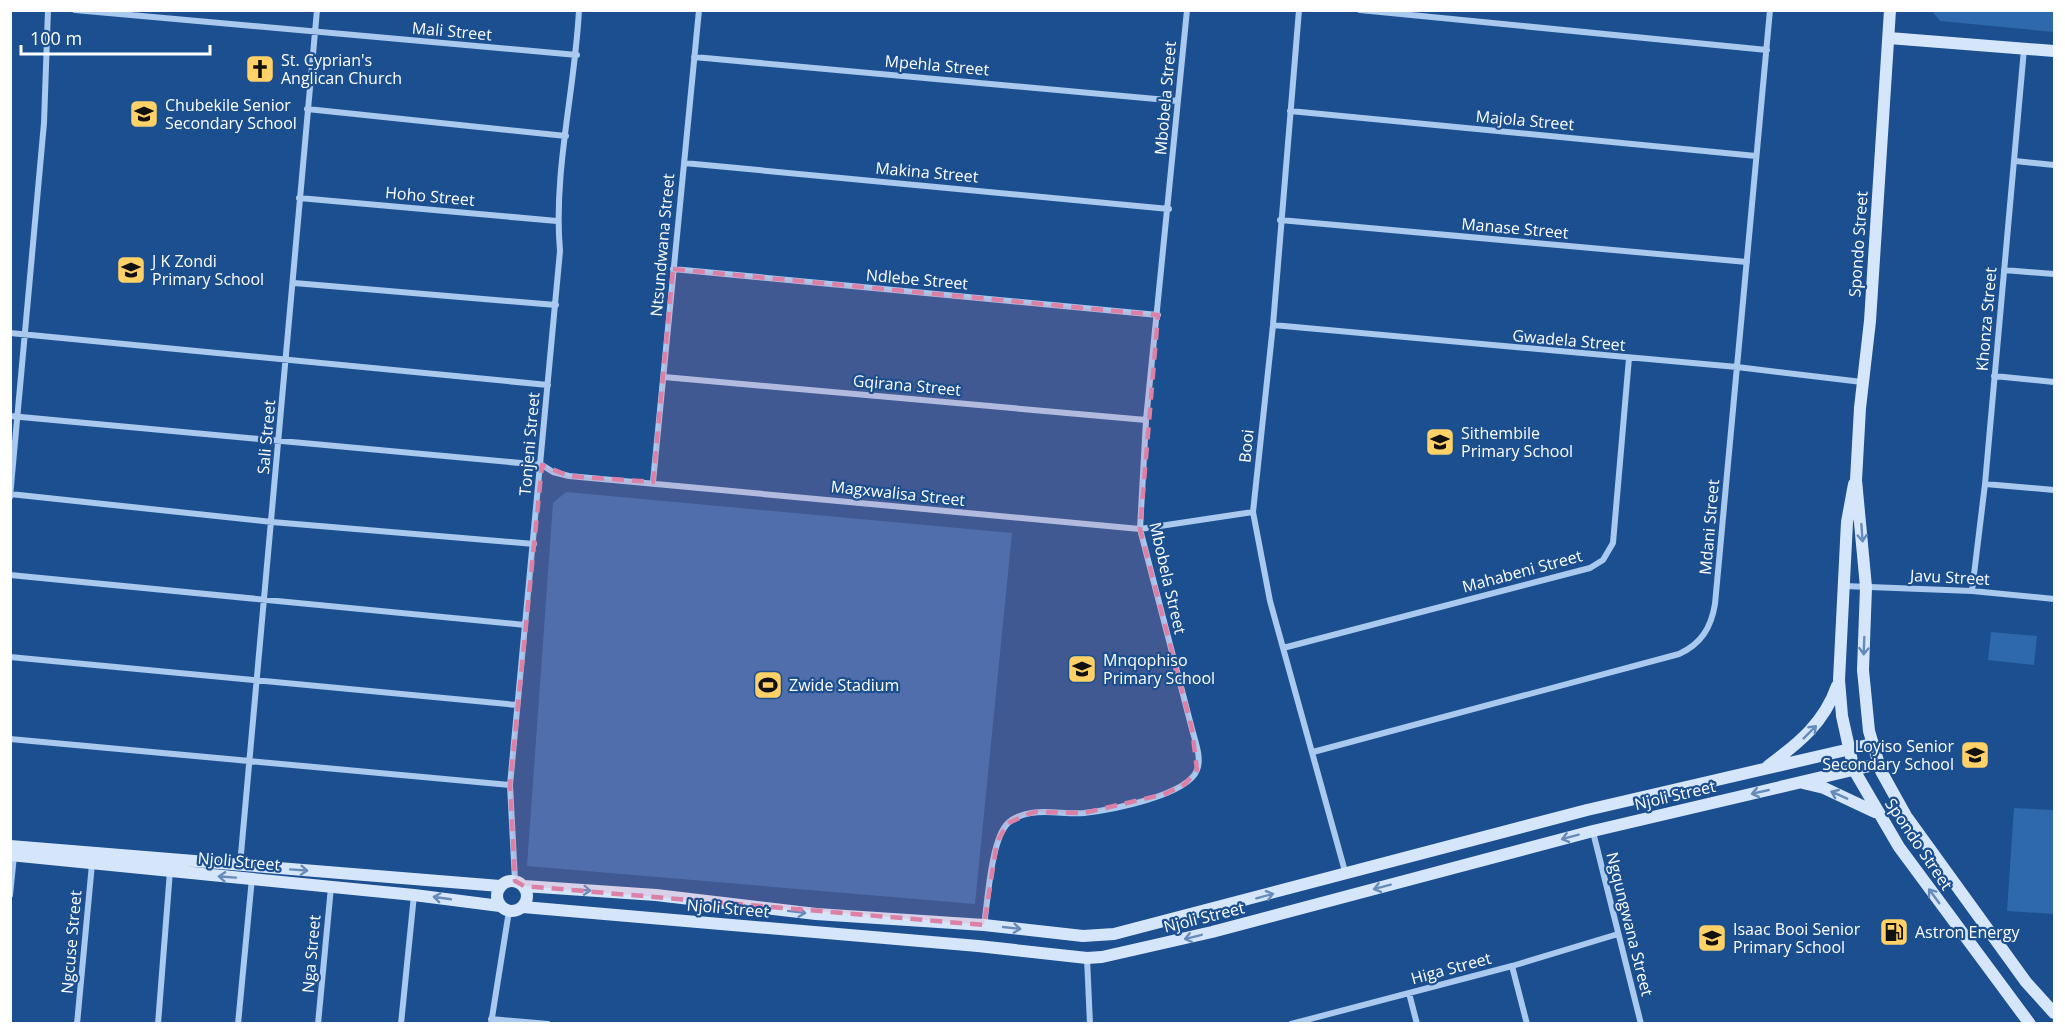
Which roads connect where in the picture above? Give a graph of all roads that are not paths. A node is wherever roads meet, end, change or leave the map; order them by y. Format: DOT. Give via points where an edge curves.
graph roads {
  1 [pos="48,10"];
  2 [pos="75,10"];
  3 [pos="317,10"];
  4 [pos="579,10"];
  5 [pos="699,10"];
  6 [pos="1187,10"];
  7 [pos="1299,10"];
  8 [pos="1360,10"];
  9 [pos="1770,10"];
  10 [pos="1890,10"];
  11 [pos="315,31"];
  12 [pos="1888,38"];
  13 [pos="2024,49"];
  14 [pos="1767,50"];
  15 [pos="2055,51"];
  16 [pos="577,55"];
  17 [pos="694,57"];
  18 [pos="1178,101"];
  19 [pos="307,109"];
  20 [pos="1290,111"];
  21 [pos="566,136"];
  22 [pos="1756,156"];
  23 [pos="2015,161"];
  24 [pos="684,163"];
  25 [pos="2055,165"];
  26 [pos="300,198"];
  27 [pos="1169,209"];
  28 [pos="1280,220"];
  29 [pos="557,221"];
  30 [pos="1747,262"];
  31 [pos="673,269"];
  32 [pos="2004,270"];
  33 [pos="2055,274"];
  34 [pos="294,283"];
  35 [pos="556,305"];
  36 [pos="1158,315"];
  37 [pos="1273,325"];
  38 [pos="10,333"];
  39 [pos="24,334"];
  40 [pos="1629,358"];
  41 [pos="287,360"];
  42 [pos="1737,367"];
  43 [pos="1994,376"];
  44 [pos="664,377"];
  45 [pos="1863,382"];
  46 [pos="2055,382"];
  47 [pos="548,385"];
  48 [pos="10,416"];
  49 [pos="19,416"];
  50 [pos="1146,420"];
  51 [pos="280,441"];
  52 [pos="542,465"];
  53 [pos="1856,480"];
  54 [pos="652,482"];
  55 [pos="1985,484"];
  56 [pos="2055,490"];
  57 [pos="11,495"];
  58 [pos="1253,512"];
  59 [pos="272,522"];
  60 [pos="1140,529"];
  61 [pos="534,544"];
  62 [pos="10,575"];
  63 [pos="1844,586"];
  64 [pos="1866,587"];
  65 [pos="1972,591"];
  66 [pos="2055,599"];
  67 [pos="265,600"];
  68 [pos="525,625"];
  69 [pos="1283,648"];
  70 [pos="10,657"];
  71 [pos="257,680"];
  72 [pos="1839,680"];
  73 [pos="517,705"];
  74 [pos="10,739"];
  75 [pos="1872,744"];
  76 [pos="1848,749"];
  77 [pos="1313,752"];
  78 [pos="248,760"];
  79 [pos="1878,764"];
  80 [pos="1765,769"];
  81 [pos="1854,770"];
  82 [pos="1800,783"];
  83 [pos="510,785"];
  84 [pos="1876,812"];
  85 [pos="1593,831"];
  86 [pos="12,852"];
  87 [pos="92,864"];
  88 [pos="240,866"];
  89 [pos="170,871"];
  90 [pos="1346,875"];
  91 [pos="252,878"];
  92 [pos="519,884"];
  93 [pos="500,886"];
  94 [pos="331,887"];
  95 [pos="10,895"];
  96 [pos="414,895"];
  97 [pos="523,907"];
  98 [pos="505,909"];
  99 [pos="984,924"];
  100 [pos="1618,934"];
  101 [pos="1087,958"];
  102 [pos="1512,966"];
  103 [pos="1408,993"];
  104 [pos="2055,1013"];
  105 [pos="491,1021"];
  106 [pos="1305,1022"];
  107 [pos="77,1023"];
  108 [pos="158,1023"];
  109 [pos="238,1023"];
  110 [pos="318,1023"];
  111 [pos="401,1023"];
  112 [pos="548,1023"];
  113 [pos="1090,1023"];
  114 [pos="1291,1023"];
  115 [pos="1417,1023"];
  116 [pos="1527,1023"];
  117 [pos="1641,1023"];
  118 [pos="2030,1023"];
  1 -- 39 [label="street" via="44,123"];
  2 -- 11 [label="street, Mali Street"];
  3 -- 11 [label="street, Sali Street"];
  4 -- 16 [label="street, Tonjeni Street"];
  5 -- 17 [label="street, Ntsundwana Street"];
  6 -- 18 [label="street, Mbobela Street"];
  7 -- 20 [label="street, Booi"];
  8 -- 14 [label="street"];
  9 -- 14 [label="street, Mdani Street"];
  10 -- 12 [label="main road, Spondo Street"];
  11 -- 16 [label="street, Mali Street"];
  11 -- 19 [label="street, Sali Street"];
  12 -- 13 [label="main road"];
  12 -- 45 [label="main road, Spondo Street"];
  13 -- 15 [label="main road"];
  13 -- 23 [label="street, Khonza Street"];
  14 -- 22 [label="street, Mdani Street"];
  16 -- 21 [label="street, Tonjeni Street"];
  17 -- 18 [label="street, Mpehla Street"];
  17 -- 24 [label="street, Ntsundwana Street"];
  18 -- 27 [label="street, Mbobela Street"];
  19 -- 21 [label="street"];
  19 -- 26 [label="street, Sali Street"];
  20 -- 22 [label="street, Majola Street"];
  20 -- 28 [label="street, Booi"];
  21 -- 29 [label="street, Tonjeni Street"];
  22 -- 30 [label="street, Mdani Street"];
  23 -- 25 [label="street"];
  23 -- 32 [label="street, Khonza Street"];
  24 -- 27 [label="street, Makina Street"];
  24 -- 31 [label="street, Ntsundwana Street"];
  26 -- 29 [label="street, Hoho Street"];
  26 -- 34 [label="street, Sali Street"];
  27 -- 36 [label="street, Mbobela Street"];
  28 -- 30 [label="street, Manase Street"];
  28 -- 37 [label="street, Booi"];
  29 -- 35 [label="street, Tonjeni Street" via="560,251"];
  30 -- 42 [label="street, Mdani Street"];
  31 -- 36 [label="street, Ndlebe Street"];
  31 -- 44 [label="street, Ntsundwana Street"];
  32 -- 33 [label="street"];
  32 -- 43 [label="street, Khonza Street"];
  34 -- 35 [label="street"];
  34 -- 41 [label="street, Sali Street"];
  35 -- 47 [label="street, Tonjeni Street"];
  36 -- 50 [label="street, Mbobela Street"];
  37 -- 40 [label="street, Gwadela Street"];
  37 -- 58 [label="street, Booi"];
  38 -- 39 [label="street"];
  39 -- 41 [label="street"];
  39 -- 49 [label="street"];
  40 -- 42 [label="street, Gwadela Street"];
  40 -- 69 [label="street, Mahabeni Street" via="1613,543 1603,560 1590,568"];
  41 -- 47 [label="street"];
  41 -- 51 [label="street, Sali Street"];
  42 -- 45 [label="street, Gwadela Street"];
  42 -- 77 [label="street, Mdani Street" via="1713,620 1700,641 1691,649"];
  43 -- 46 [label="street"];
  43 -- 55 [label="street, Khonza Street"];
  44 -- 50 [label="street, Gqirana Street"];
  44 -- 54 [label="street, Ntsundwana Street"];
  45 -- 53 [label="main road, Spondo Street"];
  47 -- 52 [label="street, Tonjeni Street"];
  48 -- 49 [label="street, Magxwalisa Street"];
  49 -- 51 [label="street, Magxwalisa Street"];
  49 -- 57 [label="street"];
  50 -- 60 [label="street, Mbobela Street"];
  51 -- 52 [label="street, Magxwalisa Street"];
  51 -- 59 [label="street, Sali Street"];
  52 -- 54 [label="street, Magxwalisa Street" via="569,476"];
  52 -- 61 [label="street, Tonjeni Street"];
  53 -- 63 [label="main road, Spondo Street" via="1847,522"];
  53 -- 64 [label="main road, Spondo Street, one-way"];
  54 -- 60 [label="street, Magxwalisa Street"];
  55 -- 56 [label="street"];
  55 -- 65 [label="street, Khonza Street"];
  57 -- 59 [label="street"];
  58 -- 60 [label="street, Magxwalisa Street"];
  58 -- 69 [label="street, Booi" via="1262,567"];
  59 -- 61 [label="street"];
  59 -- 67 [label="street, Sali Street"];
  60 -- 99 [label="street, Mbobela Street" via="1197,748 1197,770 1185,784 1165,794 1084,813 1034,812 1008,823 997,842"];
  61 -- 68 [label="street, Tonjeni Street"];
  62 -- 67 [label="street"];
  63 -- 64 [label="street, Javu Street"];
  63 -- 72 [label="main road, Spondo Street"];
  64 -- 65 [label="street, Javu Street"];
  64 -- 75 [label="main road, Spondo Street, one-way" via="1863,669"];
  65 -- 66 [label="street, Javu Street"];
  67 -- 68 [label="street"];
  67 -- 71 [label="street, Sali Street"];
  68 -- 73 [label="street, Tonjeni Street"];
  69 -- 77 [label="street, Booi"];
  70 -- 71 [label="street"];
  71 -- 73 [label="street"];
  71 -- 78 [label="street, Sali Street"];
  72 -- 76 [label="main road, Spondo Street"];
  80 -- 72 [label="main road, one-way" via="1817,725"];
  73 -- 83 [label="street, Tonjeni Street"];
  74 -- 78 [label="street"];
  75 -- 76 [label="main road, Njoli Street"];
  75 -- 79 [label="main road, Spondo Street"];
  76 -- 80 [label="main road, Njoli Street"];
  76 -- 81 [label="main road, Spondo Street"];
  77 -- 90 [label="street, Booi"];
  78 -- 83 [label="street"];
  78 -- 88 [label="street, Sali Street"];
  79 -- 81 [label="main road, Njoli Street"];
  79 -- 104 [label="main road, Spondo Street" via="1906,816 2020,973"];
  80 -- 90 [label="main road, Njoli Street" via="1587,810"];
  81 -- 82 [label="main road, Njoli Street"];
  81 -- 84 [label="main road, Spondo Street"];
  84 -- 82 [label="main road, one-way" via="1824,788"];
  82 -- 85 [label="main road, Njoli Street, one-way"];
  83 -- 92 [label="street, Tonjeni Street"];
  118 -- 84 [label="main road, Spondo Street, one-way"];
  85 -- 100 [label="street, Ngqungwana Street"];
  85 -- 101 [label="main road, Njoli Street, one-way" via="1154,947"];
  86 -- 87 [label="main road, Njoli Street"];
  86 -- 88 [label="main road, Njoli Street"];
  86 -- 95 [label="street"];
  87 -- 89 [label="main road, Njoli Street"];
  87 -- 107 [label="street, Ngcuse Street"];
  88 -- 93 [label="main road, Njoli Street, one-way"];
  91 -- 89 [label="main road, Njoli Street, one-way"];
  89 -- 108 [label="street"];
  99 -- 90 [label="main road, Njoli Street, one-way" via="1083,936 1114,933"];
  91 -- 94 [label="main road, Njoli Street"];
  91 -- 109 [label="street"];
  92 -- 93 [label="main road"];
  92 -- 97 [label="main road" via="527,896"];
  92 -- 99 [label="main road, Njoli Street, one-way" via="816,914"];
  93 -- 98 [label="main road" via="496,896"];
  94 -- 96 [label="main road, Njoli Street"];
  94 -- 110 [label="street, Nga Street"];
  98 -- 96 [label="main road, Njoli Street, one-way"];
  96 -- 111 [label="street"];
  97 -- 98 [label="main road"];
  97 -- 101 [label="main road, Njoli Street"];
  98 -- 105 [label="street"];
  100 -- 102 [label="street, Higa Street"];
  100 -- 117 [label="street, Ngqungwana Street"];
  101 -- 113 [label="street"];
  102 -- 103 [label="street, Higa Street"];
  102 -- 116 [label="street"];
  103 -- 106 [label="street, Higa Street"];
  103 -- 115 [label="street"];
  105 -- 112 [label="street"];
  106 -- 114 [label="street, Higa Street"];
}
